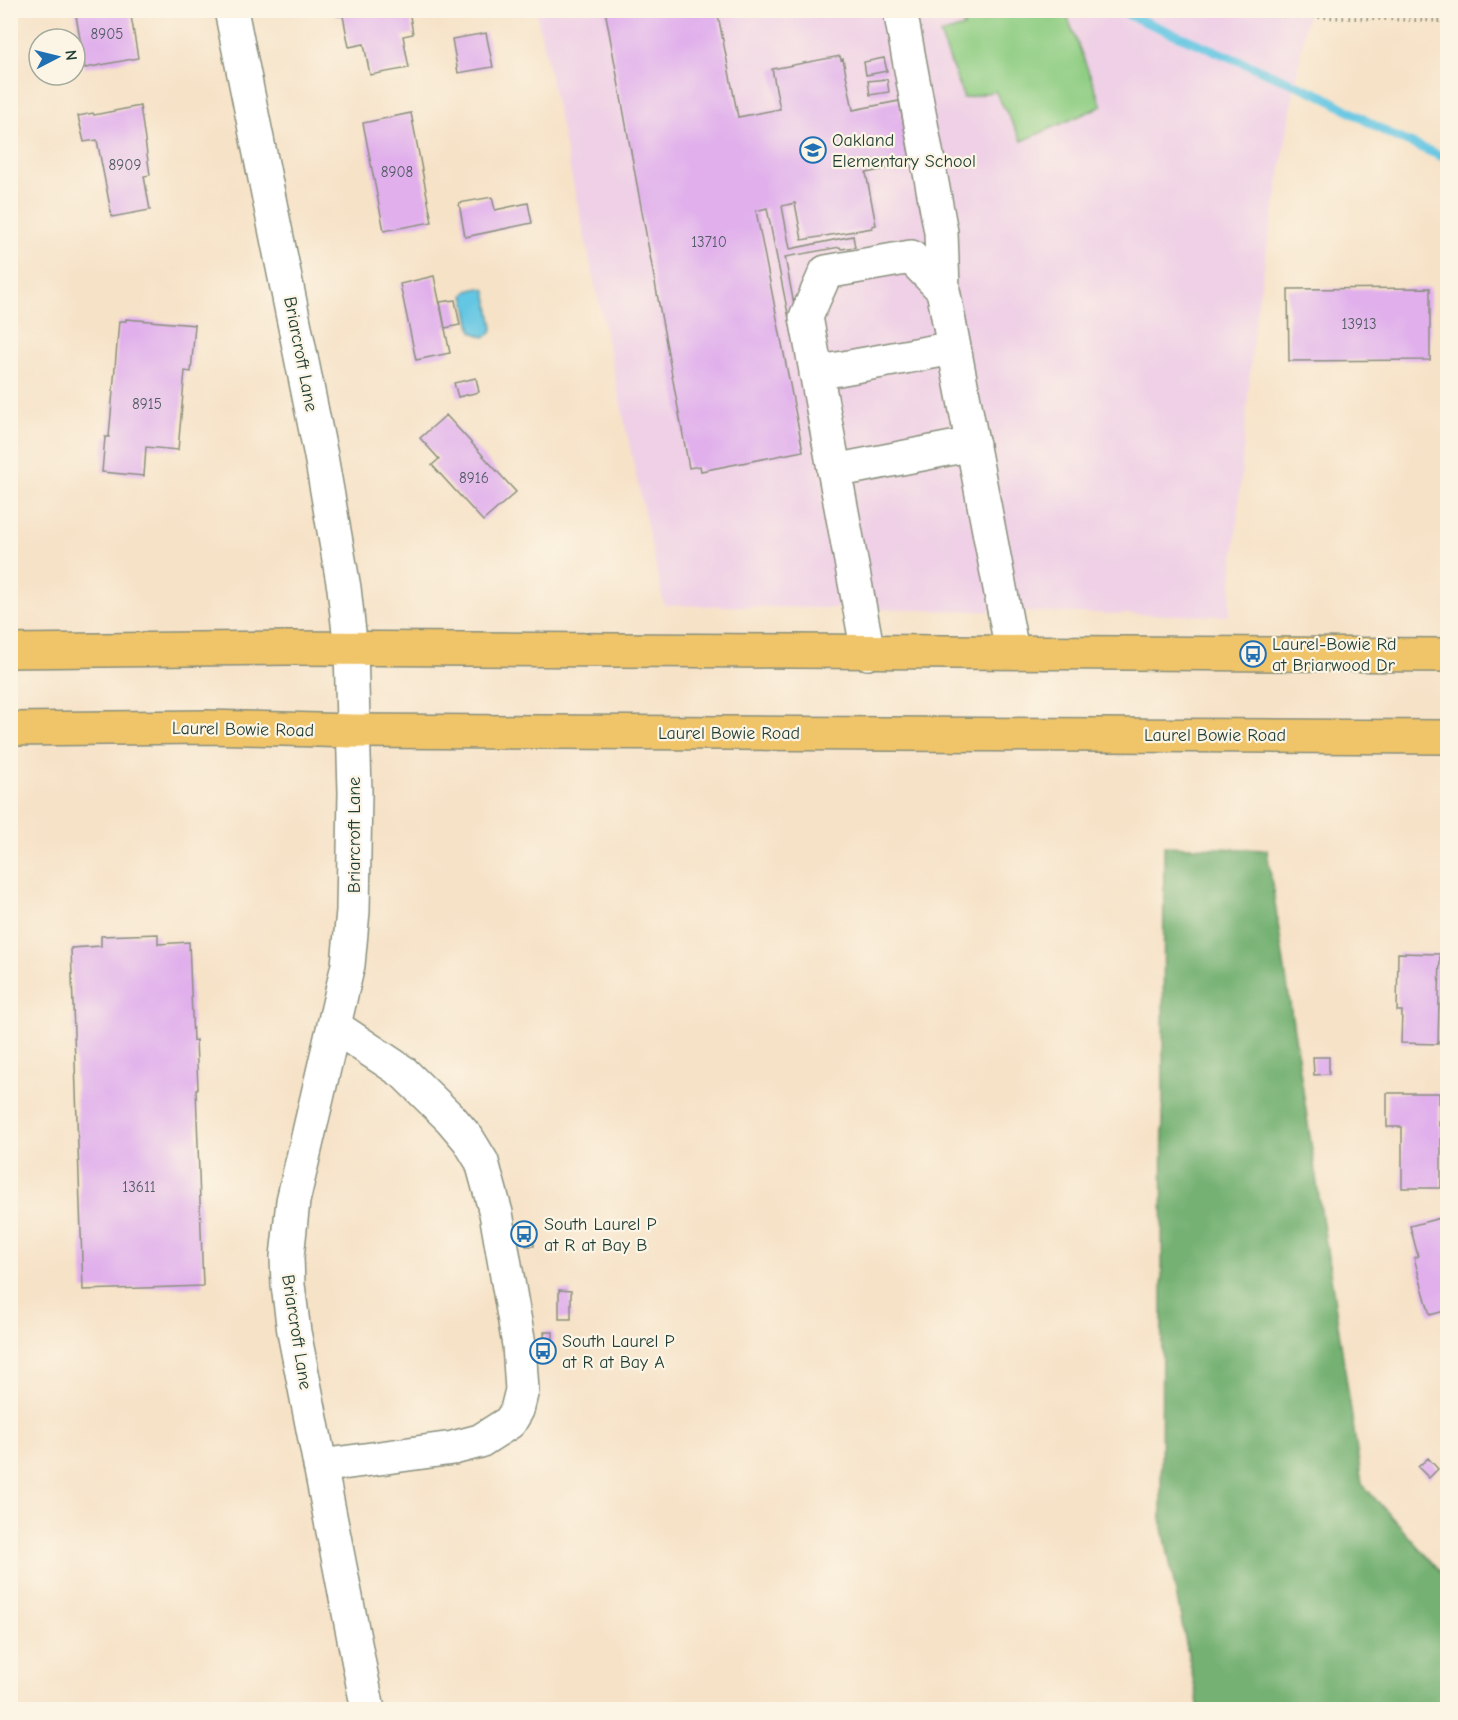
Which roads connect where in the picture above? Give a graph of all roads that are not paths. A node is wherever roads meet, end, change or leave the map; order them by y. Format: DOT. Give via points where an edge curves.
graph roads {
  1 [pos="231,10"];
  2 [pos="900,10"];
  3 [pos="943,290"];
  4 [pos="954,348"];
  5 [pos="816,373"];
  6 [pos="973,444"];
  7 [pos="834,471"];
  8 [pos="351,650"];
  9 [pos="10,651"];
  10 [pos="1012,651"];
  11 [pos="868,653"];
  12 [pos="1448,655"];
  13 [pos="10,729"];
  14 [pos="353,731"];
  15 [pos="1448,737"];
  16 [pos="334,1026"];
  17 [pos="320,1466"];
  18 [pos="368,1710"];
  1 -- 8 [label="street, Briarcroft Lane" via="321,456"];
  2 -- 3 [label="street" via="941,232"];
  3 -- 4 [label="street"];
  3 -- 5 [label="street" via="911,257 826,272 806,317"];
  4 -- 5 [label="street"];
  4 -- 6 [label="street"];
  5 -- 7 [label="street"];
  6 -- 7 [label="street"];
  6 -- 10 [label="street"];
  7 -- 11 [label="street"];
  8 -- 9 [label="main road"];
  8 -- 11 [label="main road"];
  8 -- 14 [label="street, Briarcroft Lane"];
  10 -- 11 [label="main road"];
  10 -- 12 [label="main road"];
  13 -- 14 [label="main road, Laurel Bowie Road"];
  14 -- 15 [label="main road, Laurel Bowie Road"];
  14 -- 16 [label="street, Briarcroft Lane" via="353,911 348,965"];
  16 -- 17 [label="street, Briarcroft Lane" via="299,1170 287,1257 294,1332"];
  16 -- 17 [label="street" via="403,1072 451,1119 482,1162 496,1213 519,1346 522,1390 510,1422 480,1441"];
  17 -- 18 [label="street, Briarcroft Lane"];
}
